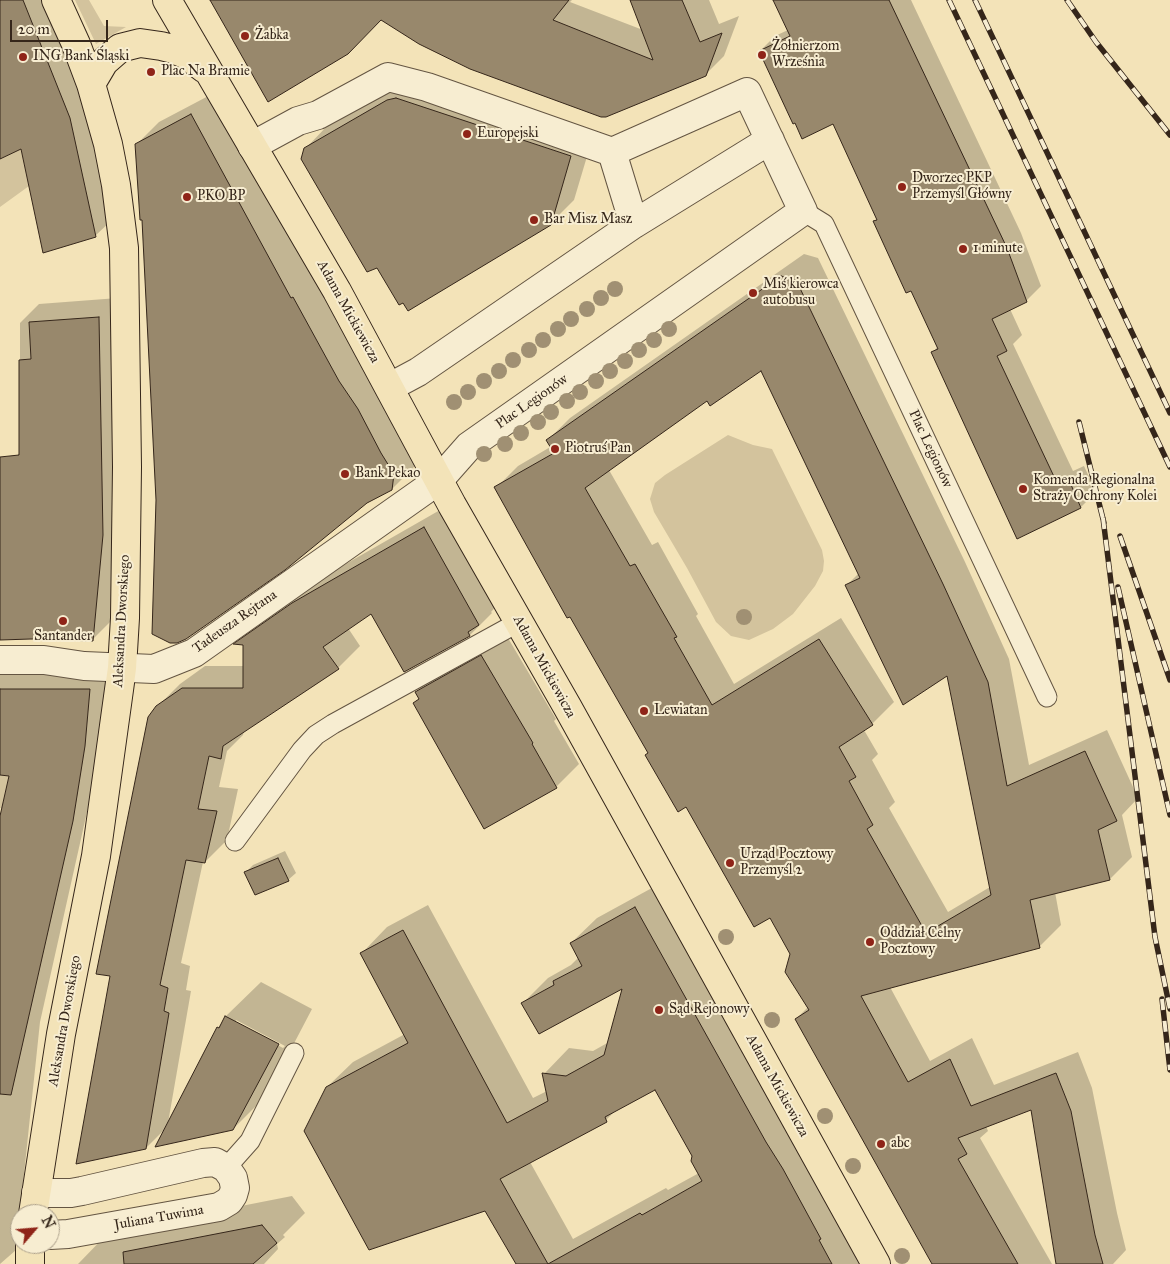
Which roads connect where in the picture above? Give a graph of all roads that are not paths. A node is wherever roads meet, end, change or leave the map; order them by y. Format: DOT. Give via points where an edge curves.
graph roads {
  1 [pos="56,0"];
  2 [pos="167,0"];
  3 [pos="208,72"];
  4 [pos="91,84"];
  5 [pos="770,140"];
  6 [pos="252,146"];
  7 [pos="612,152"];
  8 [pos="803,211"];
  9 [pos="634,224"];
  10 [pos="390,387"];
  11 [pos="439,480"];
  12 [pos="519,622"];
  13 [pos="0,660"];
  14 [pos="122,668"];
  15 [pos="1046,697"];
  16 [pos="236,841"];
  17 [pos="294,1053"];
  18 [pos="226,1168"];
  19 [pos="35,1204"];
  20 [pos="60,1234"];
  21 [pos="876,1264"];
  1 -- 4 [label="main road"];
  2 -- 3 [label="main road"];
  3 -- 4 [label="main road" via="185,54 140,43 120,48 104,62"];
  3 -- 6 [label="main road, Adama Mickiewicza"];
  4 -- 14 [label="main road, Aleksandra Dworskiego" via="108,144 124,248 127,467"];
  5 -- 7 [label="street" via="747,92"];
  5 -- 8 [label="street"];
  5 -- 9 [label="street"];
  6 -- 7 [label="street" via="388,77 427,87"];
  6 -- 10 [label="main road, Adama Mickiewicza"];
  7 -- 9 [label="street"];
  8 -- 11 [label="street, Plac Legionów" via="466,448"];
  8 -- 15 [label="lane, Plac Legionów" via="824,224"];
  9 -- 10 [label="street" via="418,372"];
  10 -- 11 [label="main road, Adama Mickiewicza"];
  11 -- 12 [label="main road, Adama Mickiewicza"];
  11 -- 14 [label="street, Tadeusza Rejtana" via="194,653 154,669"];
  12 -- 16 [label="lane" via="316,735"];
  12 -- 21 [label="main road, Adama Mickiewicza"];
  13 -- 14 [label="street, Tadeusza Rejtana" via="44,660"];
  14 -- 19 [label="main road, Aleksandra Dworskiego" via="96,856 61,1034"];
  17 -- 18 [label="lane" via="250,1140"];
  18 -- 19 [label="street" via="215,1162 203,1163"];
  18 -- 20 [label="street, Juliana Tuwima" via="235,1188 229,1201 219,1206"];
}
